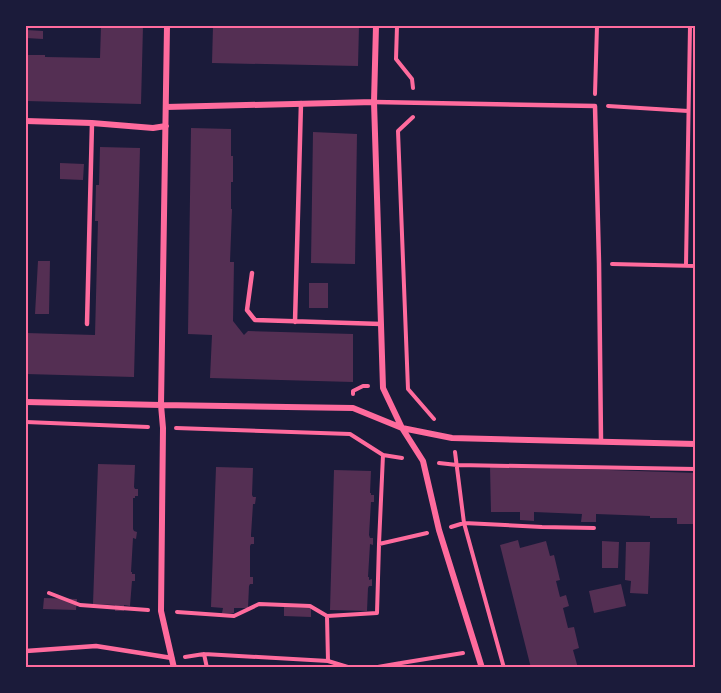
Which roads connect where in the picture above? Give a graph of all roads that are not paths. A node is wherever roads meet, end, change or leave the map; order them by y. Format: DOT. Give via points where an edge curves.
graph roads {
  1 [pos="167,26"];
  2 [pos="376,26"];
  3 [pos="374,102"];
  4 [pos="301,103"];
  5 [pos="166,107"];
  6 [pos="26,121"];
  7 [pos="92,123"];
  8 [pos="166,126"];
  9 [pos="252,273"];
  10 [pos="295,322"];
  11 [pos="87,324"];
  12 [pos="381,324"];
  13 [pos="26,402"];
  14 [pos="161,405"];
  15 [pos="402,428"];
  16 [pos="601,441"];
  17 [pos="696,444"];
  18 [pos="26,651"];
  19 [pos="172,658"];
  20 [pos="174,668"];
  21 [pos="482,668"];
  1 -- 5 [label="street"];
  2 -- 3 [label="street"];
  3 -- 4 [label="street"];
  3 -- 12 [label="street"];
  3 -- 16 [label="lane" via="595,106"];
  4 -- 5 [label="street"];
  4 -- 10 [label="lane"];
  5 -- 8 [label="street"];
  6 -- 7 [label="street"];
  7 -- 8 [label="street"];
  7 -- 11 [label="lane"];
  8 -- 14 [label="street"];
  9 -- 10 [label="lane" via="248,310 255,320"];
  10 -- 12 [label="lane"];
  12 -- 15 [label="street" via="383,388"];
  13 -- 14 [label="street"];
  14 -- 15 [label="street" via="353,408"];
  14 -- 19 [label="street" via="161,611"];
  15 -- 16 [label="street" via="452,438"];
  15 -- 21 [label="street" via="423,461 439,531"];
  16 -- 17 [label="street"];
  18 -- 19 [label="lane" via="96,646"];
  19 -- 20 [label="street"];
}
